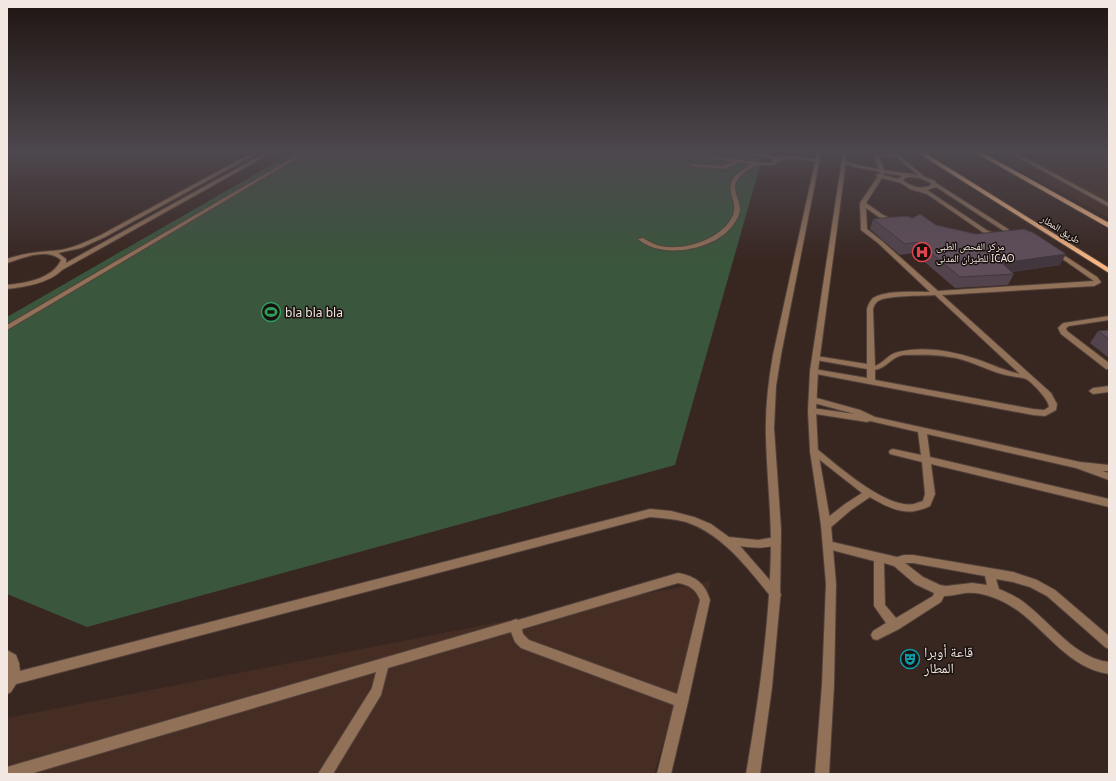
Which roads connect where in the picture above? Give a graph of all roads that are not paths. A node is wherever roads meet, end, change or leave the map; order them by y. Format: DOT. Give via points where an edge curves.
graph roads {
  1 [pos="189,189"];
  2 [pos="203,189"];
  3 [pos="242,189"];
  4 [pos="733,189"];
  5 [pos="812,189"];
  6 [pos="839,189"];
  7 [pos="872,189"];
  8 [pos="920,189"];
  9 [pos="942,189"];
  10 [pos="979,189"];
  11 [pos="1044,189"];
  12 [pos="1080,189"];
  13 [pos="863,203"];
  14 [pos="1109,205"];
  15 [pos="898,222"];
  16 [pos="1109,226"];
  17 [pos="641,239"];
  18 [pos="1048,248"];
  19 [pos="52,253"];
  20 [pos="7,262"];
  21 [pos="61,268"];
  22 [pos="1109,271"];
  23 [pos="7,288"];
  24 [pos="936,294"];
  25 [pos="1109,318"];
  26 [pos="7,328"];
  27 [pos="816,358"];
  28 [pos="1109,367"];
  29 [pos="871,368"];
  30 [pos="814,371"];
  31 [pos="1027,377"];
  32 [pos="871,382"];
  33 [pos="1109,389"];
  34 [pos="1093,391"];
  35 [pos="813,400"];
  36 [pos="812,411"];
  37 [pos="873,419"];
  38 [pos="922,429"];
  39 [pos="814,451"];
  40 [pos="893,452"];
  41 [pos="926,460"];
  42 [pos="1078,465"];
  43 [pos="1109,468"];
  44 [pos="1109,477"];
  45 [pos="869,494"];
  46 [pos="1109,503"];
  47 [pos="826,525"];
  48 [pos="728,540"];
  49 [pos="776,540"];
  50 [pos="828,545"];
  51 [pos="879,558"];
  52 [pos="897,562"];
  53 [pos="989,573"];
  54 [pos="940,591"];
  55 [pos="994,592"];
  56 [pos="776,595"];
  57 [pos="516,624"];
  58 [pos="895,625"];
  59 [pos="877,635"];
  60 [pos="1109,643"];
  61 [pos="7,656"];
  62 [pos="383,664"];
  63 [pos="1109,668"];
  64 [pos="10,683"];
  65 [pos="682,702"];
  66 [pos="7,774"];
  67 [pos="324,774"];
  68 [pos="664,774"];
  69 [pos="753,774"];
  70 [pos="822,774"];
  1 -- 19 [label="street" via="104,236 79,247"];
  2 -- 21 [label="street"];
  3 -- 26 [label="street"];
  4 -- 17 [label="street" via="738,203 737,212 733,222 720,234 700,244 679,249 654,246"];
  5 -- 49 [label="street" via="771,389 770,439"];
  6 -- 27 [label="street"];
  7 -- 13 [label="street"];
  8 -- 9 [label="street" via="992,235 1006,237 1012,234"];
  10 -- 22 [label="main road, طريق المطار"];
  11 -- 16 [label="main road"];
  12 -- 14 [label="street"];
  13 -- 15 [label="street" via="881,216"];
  13 -- 24 [label="street" via="864,230"];
  18 -- 24 [label="street" via="1098,282"];
  19 -- 20 [label="street" via="34,254"];
  19 -- 21 [label="street" via="64,260"];
  21 -- 23 [label="street" via="37,282"];
  24 -- 29 [label="street" via="888,296 871,303"];
  24 -- 31 [label="street"];
  25 -- 28 [label="street" via="1064,325 1062,328"];
  27 -- 29 [label="street"];
  27 -- 30 [label="street"];
  29 -- 31 [label="street" via="879,368 889,357 898,354 949,355"];
  29 -- 32 [label="street"];
  30 -- 32 [label="street"];
  30 -- 35 [label="street"];
  31 -- 32 [label="street" via="1051,399 1053,408 1050,412 1033,412"];
  33 -- 34 [label="street"];
  35 -- 36 [label="street"];
  35 -- 37 [label="street"];
  36 -- 37 [label="street"];
  36 -- 39 [label="street"];
  37 -- 38 [label="street"];
  38 -- 41 [label="street"];
  38 -- 42 [label="street"];
  39 -- 45 [label="street"];
  39 -- 47 [label="street"];
  40 -- 41 [label="street"];
  41 -- 45 [label="street" via="930,499 923,506 904,507"];
  41 -- 46 [label="street"];
  42 -- 43 [label="street"];
  42 -- 44 [label="street"];
  45 -- 47 [label="street"];
  47 -- 50 [label="street"];
  48 -- 49 [label="street" via="758,544"];
  48 -- 56 [label="street"];
  48 -- 64 [label="street" via="683,517 664,513 636,516"];
  49 -- 56 [label="street"];
  50 -- 51 [label="street"];
  50 -- 70 [label="street" via="831,584 830,634"];
  51 -- 52 [label="street"];
  51 -- 58 [label="street" via="880,606"];
  52 -- 53 [label="street" via="908,558"];
  52 -- 54 [label="street" via="907,572"];
  53 -- 55 [label="street"];
  53 -- 60 [label="street" via="1023,579 1043,587"];
  54 -- 55 [label="street" via="968,587"];
  54 -- 58 [label="street" via="937,599"];
  55 -- 63 [label="street" via="1021,606 1088,663 1099,668"];
  56 -- 69 [label="street" via="771,654"];
  57 -- 62 [label="street"];
  57 -- 65 [label="street" via="516,634 525,644"];
  57 -- 65 [label="street" via="670,579 694,582 704,593 705,607"];
  58 -- 59 [label="street"];
  61 -- 64 [label="street" via="12,659 15,668"];
  62 -- 66 [label="street"];
  62 -- 67 [label="street" via="377,690"];
  65 -- 68 [label="street"];
}
